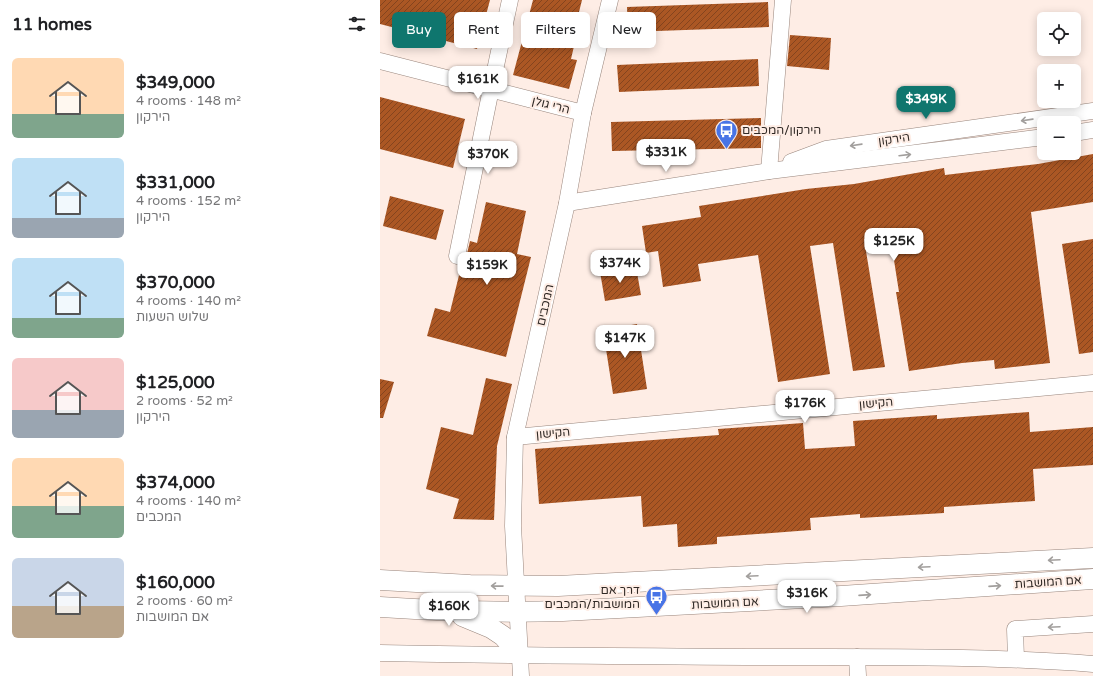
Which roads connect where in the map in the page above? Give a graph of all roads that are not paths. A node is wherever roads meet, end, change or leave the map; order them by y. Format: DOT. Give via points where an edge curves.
graph roads {
  1 [pos="510,0"];
  2 [pos="610,0"];
  3 [pos="783,0"];
  4 [pos="380,61"];
  5 [pos="490,89"];
  6 [pos="1093,111"];
  7 [pos="583,113"];
  8 [pos="1093,130"];
  9 [pos="1081,132"];
  10 [pos="1037,138"];
  11 [pos="769,171"];
  12 [pos="568,203"];
  13 [pos="457,256"];
  14 [pos="1093,383"];
  15 [pos="515,437"];
  16 [pos="1093,558"];
  17 [pos="380,580"];
  18 [pos="1093,580"];
  19 [pos="517,586"];
  20 [pos="380,607"];
  21 [pos="447,611"];
  22 [pos="519,613"];
  23 [pos="1093,624"];
  24 [pos="380,653"];
  25 [pos="521,656"];
  26 [pos="857,657"];
  27 [pos="1016,659"];
  28 [pos="1093,664"];
  29 [pos="521,676"];
  30 [pos="858,676"];
  1 -- 5 [label="street"];
  2 -- 7 [label="street, המכבים"];
  3 -- 11 [label="street"];
  4 -- 5 [label="street, הרי גולן"];
  5 -- 7 [label="street, הרי גולן"];
  5 -- 13 [label="street"];
  6 -- 11 [label="street, הירקון, one-way" via="826,149"];
  7 -- 12 [label="street, המכבים"];
  8 -- 9 [label="street"];
  11 -- 10 [label="street, הירקון, one-way"];
  11 -- 12 [label="street, הירקון"];
  12 -- 15 [label="street, המכבים"];
  14 -- 15 [label="street, הקישון"];
  15 -- 19 [label="street, המכבים" via="513,526"];
  16 -- 19 [label="main road, אם המושבות, one-way"];
  19 -- 17 [label="main road, אם המושבות, one-way"];
  22 -- 18 [label="main road, אם המושבות, one-way"];
  19 -- 22 [label="street, המכבים"];
  20 -- 21 [label="main road, אם המושבות"];
  21 -- 22 [label="main road, אם המושבות"];
  21 -- 25 [label="main road" via="491,628 503,636"];
  22 -- 25 [label="street, המכבים"];
  23 -- 27 [label="street, one-way" via="1015,629"];
  24 -- 25 [label="street"];
  25 -- 26 [label="street"];
  25 -- 29 [label="street, המכבים"];
  26 -- 27 [label="street"];
  26 -- 30 [label="street"];
  27 -- 28 [label="street"];
}
